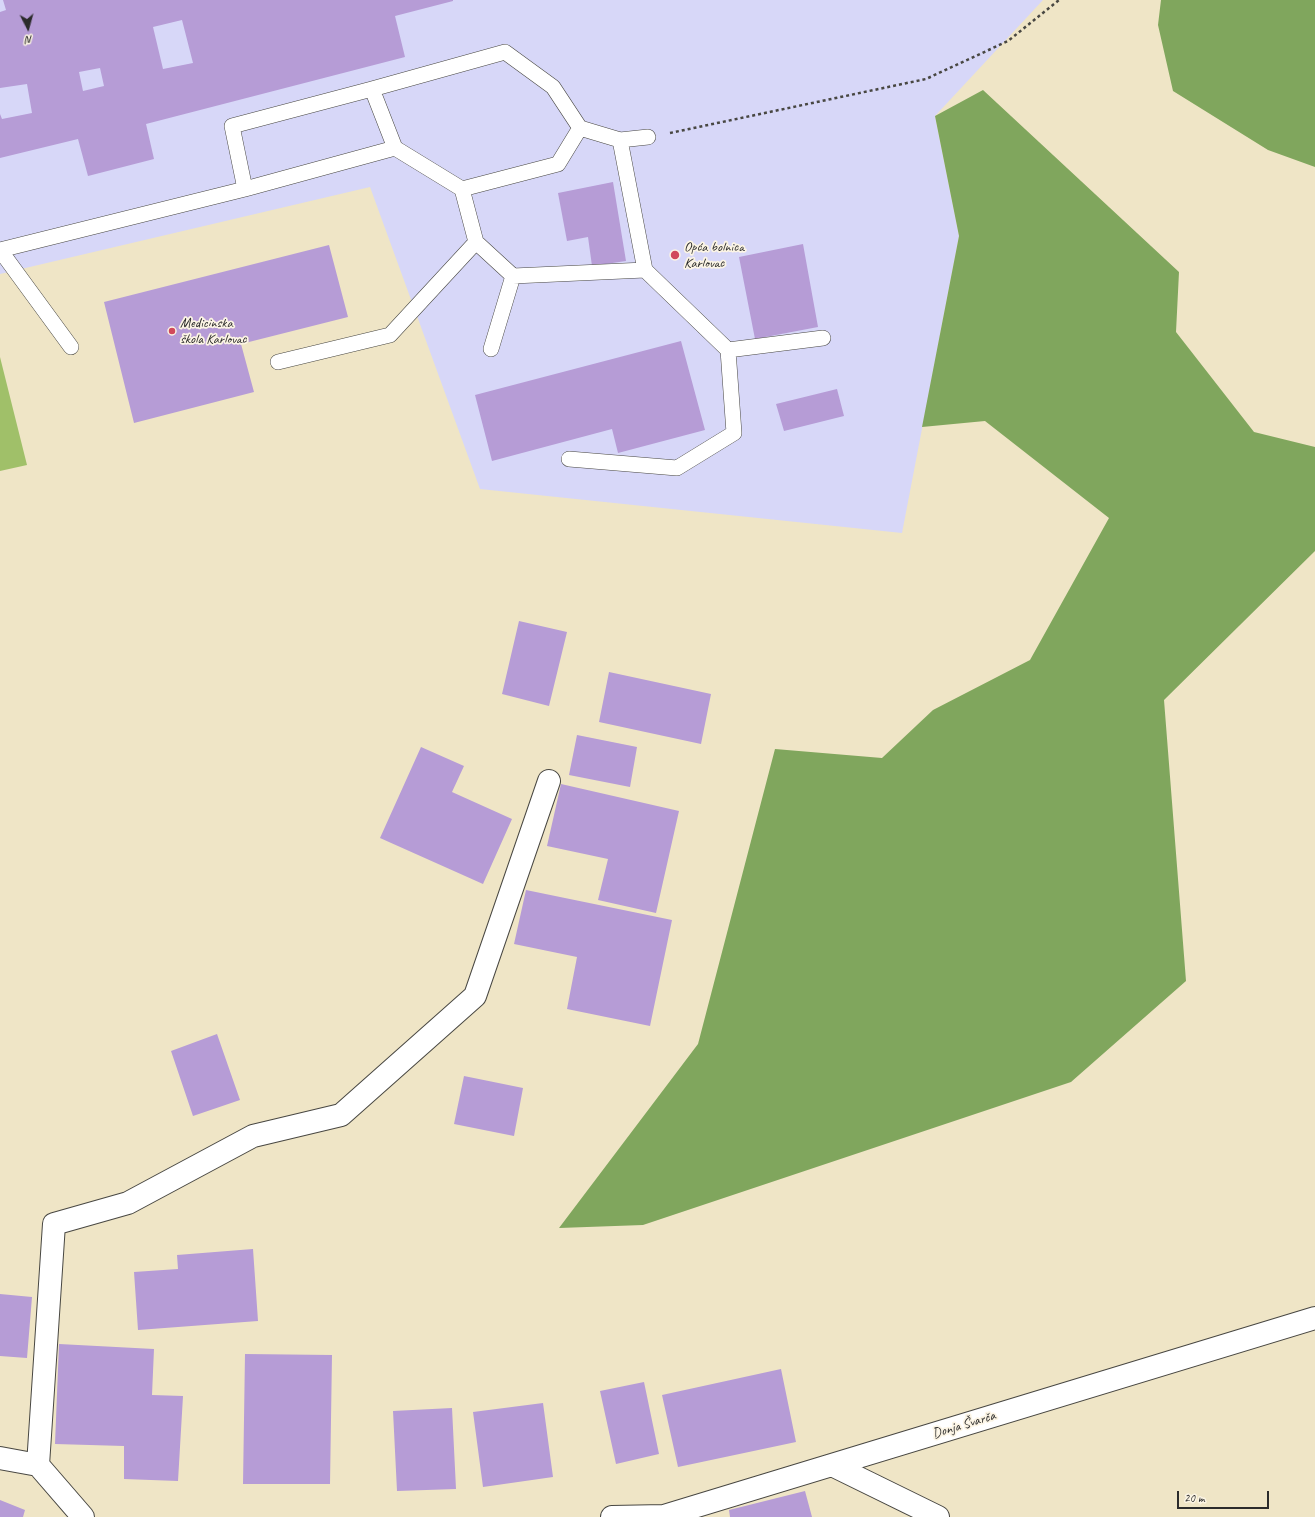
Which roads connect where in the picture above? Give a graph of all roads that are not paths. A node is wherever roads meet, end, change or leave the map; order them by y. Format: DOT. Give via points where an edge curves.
graph roads {
  1 [pos="372,89"];
  2 [pos="580,128"];
  3 [pos="648,137"];
  4 [pos="620,140"];
  5 [pos="395,148"];
  6 [pos="245,189"];
  7 [pos="462,189"];
  8 [pos="476,242"];
  9 [pos="0,250"];
  10 [pos="645,270"];
  11 [pos="513,276"];
  12 [pos="823,338"];
  13 [pos="71,347"];
  14 [pos="491,349"];
  15 [pos="728,350"];
  16 [pos="278,362"];
  17 [pos="569,459"];
  18 [pos="549,781"];
  19 [pos="1315,1318"];
  20 [pos="0,1458"];
  21 [pos="38,1465"];
  22 [pos="832,1465"];
  23 [pos="83,1517"];
  24 [pos="612,1517"];
  25 [pos="938,1517"];
  1 -- 2 [label="lane" via="505,52 553,87"];
  1 -- 5 [label="lane"];
  1 -- 6 [label="lane" via="232,126"];
  2 -- 4 [label="lane"];
  2 -- 7 [label="lane" via="558,164"];
  3 -- 4 [label="lane"];
  4 -- 10 [label="lane"];
  5 -- 6 [label="lane"];
  5 -- 7 [label="lane"];
  6 -- 9 [label="lane"];
  7 -- 8 [label="lane"];
  8 -- 11 [label="lane"];
  8 -- 16 [label="lane" via="390,335"];
  9 -- 13 [label="lane"];
  10 -- 11 [label="lane"];
  10 -- 15 [label="lane"];
  11 -- 14 [label="lane"];
  12 -- 15 [label="lane"];
  15 -- 17 [label="lane" via="734,433 677,468"];
  18 -- 21 [label="street" via="475,996 470,1001 341,1115 253,1136 128,1203 54,1224"];
  19 -- 22 [label="street, Donja Švarča"];
  20 -- 21 [label="street"];
  21 -- 23 [label="street"];
  22 -- 24 [label="street, Donja Švarča" via="664,1516"];
  22 -- 25 [label="street"];
}
